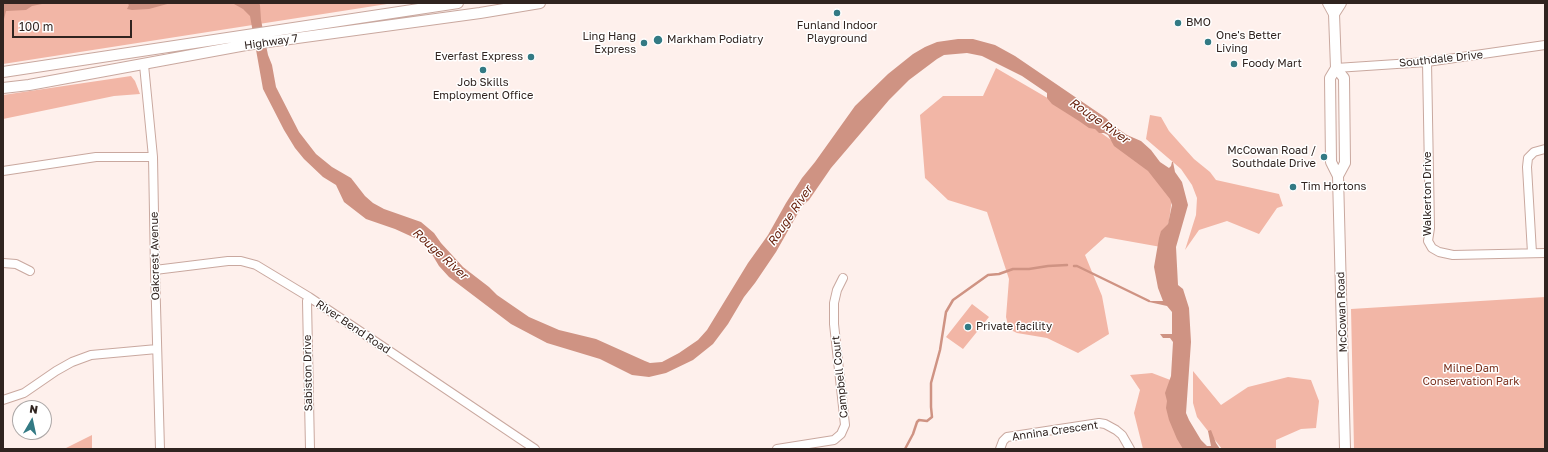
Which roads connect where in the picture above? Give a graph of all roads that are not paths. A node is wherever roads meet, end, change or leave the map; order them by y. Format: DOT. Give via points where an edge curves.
graph roads {
  1 [pos="458,3"];
  2 [pos="540,3"];
  3 [pos="1328,3"];
  4 [pos="1341,3"];
  5 [pos="1334,14"];
  6 [pos="286,34"];
  7 [pos="245,41"];
  8 [pos="1545,45"];
  9 [pos="1427,62"];
  10 [pos="144,64"];
  11 [pos="1336,68"];
  12 [pos="3,72"];
  13 [pos="3,88"];
  14 [pos="1545,148"];
  15 [pos="153,157"];
  16 [pos="3,171"];
  17 [pos="1545,253"];
  18 [pos="1532,254"];
  19 [pos="3,263"];
  20 [pos="154,270"];
  21 [pos="30,271"];
  22 [pos="843,278"];
  23 [pos="309,297"];
  24 [pos="157,349"];
  25 [pos="3,400"];
  26 [pos="160,449"];
  27 [pos="310,449"];
  28 [pos="535,449"];
  29 [pos="777,449"];
  30 [pos="1000,449"];
  31 [pos="1130,449"];
  32 [pos="1345,449"];
  1 -- 6 [label="main road, Highway 7"];
  2 -- 6 [label="main road, Highway 7" via="480,13"];
  3 -- 5 [label="main road, McCowan Road"];
  4 -- 5 [label="main road"];
  5 -- 11 [label="main road, McCowan Road"];
  6 -- 7 [label="main road, Highway 7"];
  7 -- 10 [label="main road, Highway 7"];
  7 -- 12 [label="main road, Highway 7"];
  8 -- 9 [label="street, Southdale Drive"];
  9 -- 11 [label="street, Southdale Drive"];
  9 -- 18 [label="street, Walkerton Drive" via="1430,228 1428,241 1438,252 1453,255"];
  10 -- 13 [label="main road, Highway 7"];
  10 -- 15 [label="street, Oakcrest Avenue"];
  11 -- 32 [label="main road, McCowan Road" via="1330,78 1331,162 1338,176"];
  14 -- 18 [label="street" via="1534,152 1528,158"];
  15 -- 16 [label="street" via="96,157"];
  15 -- 20 [label="street, Oakcrest Avenue"];
  17 -- 18 [label="street, Walkerton Drive"];
  19 -- 21 [label="street" via="16,264"];
  20 -- 23 [label="street, River Bend Road" via="241,261 256,265"];
  20 -- 24 [label="street, Oakcrest Avenue"];
  22 -- 29 [label="street, Campbell Court" via="834,303 834,324 845,425 841,434 834,440"];
  23 -- 27 [label="street, Sabiston Drive" via="307,301"];
  23 -- 28 [label="street, River Bend Road"];
  24 -- 25 [label="street" via="90,356 72,362 24,393"];
  24 -- 26 [label="street, Oakcrest Avenue"];
  30 -- 31 [label="street, Annina Crescent" via="1006,437 1099,423 1116,430"];
}
